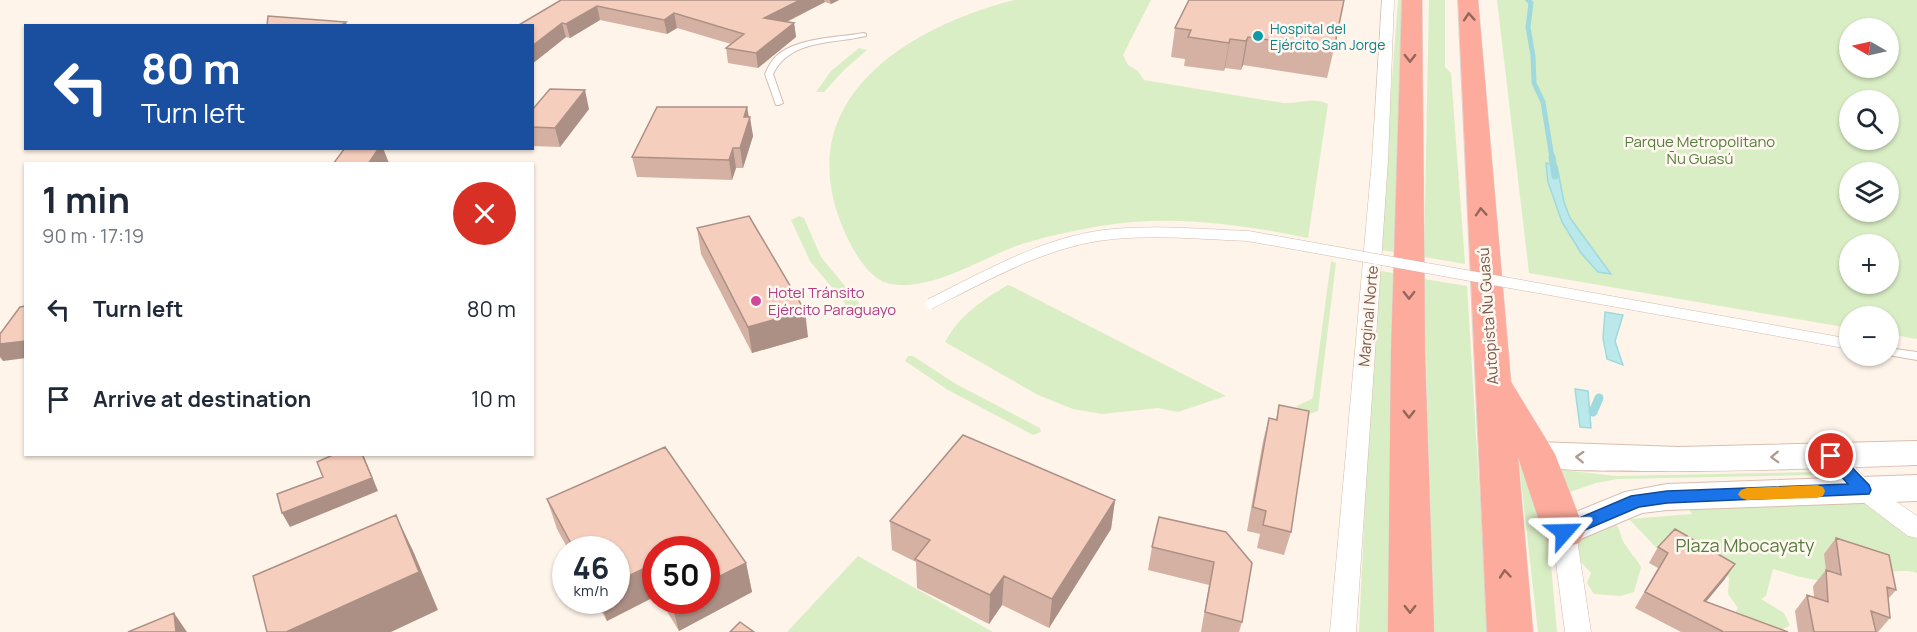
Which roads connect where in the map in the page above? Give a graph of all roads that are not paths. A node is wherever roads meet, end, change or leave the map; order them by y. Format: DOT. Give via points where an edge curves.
graph roads {
  1 [pos="1388,0"];
  2 [pos="1412,0"];
  3 [pos="1468,0"];
  4 [pos="864,35"];
  5 [pos="779,103"];
  6 [pos="930,304"];
  7 [pos="1839,342"];
  8 [pos="1899,353"];
  9 [pos="1917,357"];
  10 [pos="1492,380"];
  11 [pos="1917,453"];
  12 [pos="1536,454"];
  13 [pos="1831,456"];
  14 [pos="1917,488"];
  15 [pos="1863,490"];
  16 [pos="1917,529"];
  17 [pos="1564,532"];
  18 [pos="1343,632"];
  19 [pos="1410,632"];
  20 [pos="1510,632"];
  21 [pos="1578,632"];
  1 -- 18 [label="street, Marginal Norte" via="1380,160"];
  2 -- 19 [label="highway, one-way"];
  10 -- 3 [label="highway, Autopista Ñu Guasú, one-way"];
  4 -- 5 [label="lane" via="804,46 774,62 769,74"];
  6 -- 7 [label="lane, bridge" via="1012,262 1076,242 1112,234 1202,233 1248,236"];
  8 -- 9 [label="lane"];
  10 -- 12 [label="highway"];
  20 -- 10 [label="highway, Autopista Ñu Guasú, one-way"];
  11 -- 13 [label="main road"];
  13 -- 12 [label="main road, one-way" via="1648,459"];
  12 -- 17 [label="highway"];
  13 -- 15 [label="street"];
  14 -- 15 [label="main road"];
  15 -- 16 [label="street"];
  15 -- 17 [label="main road" via="1637,501"];
  17 -- 21 [label="street"];
}
